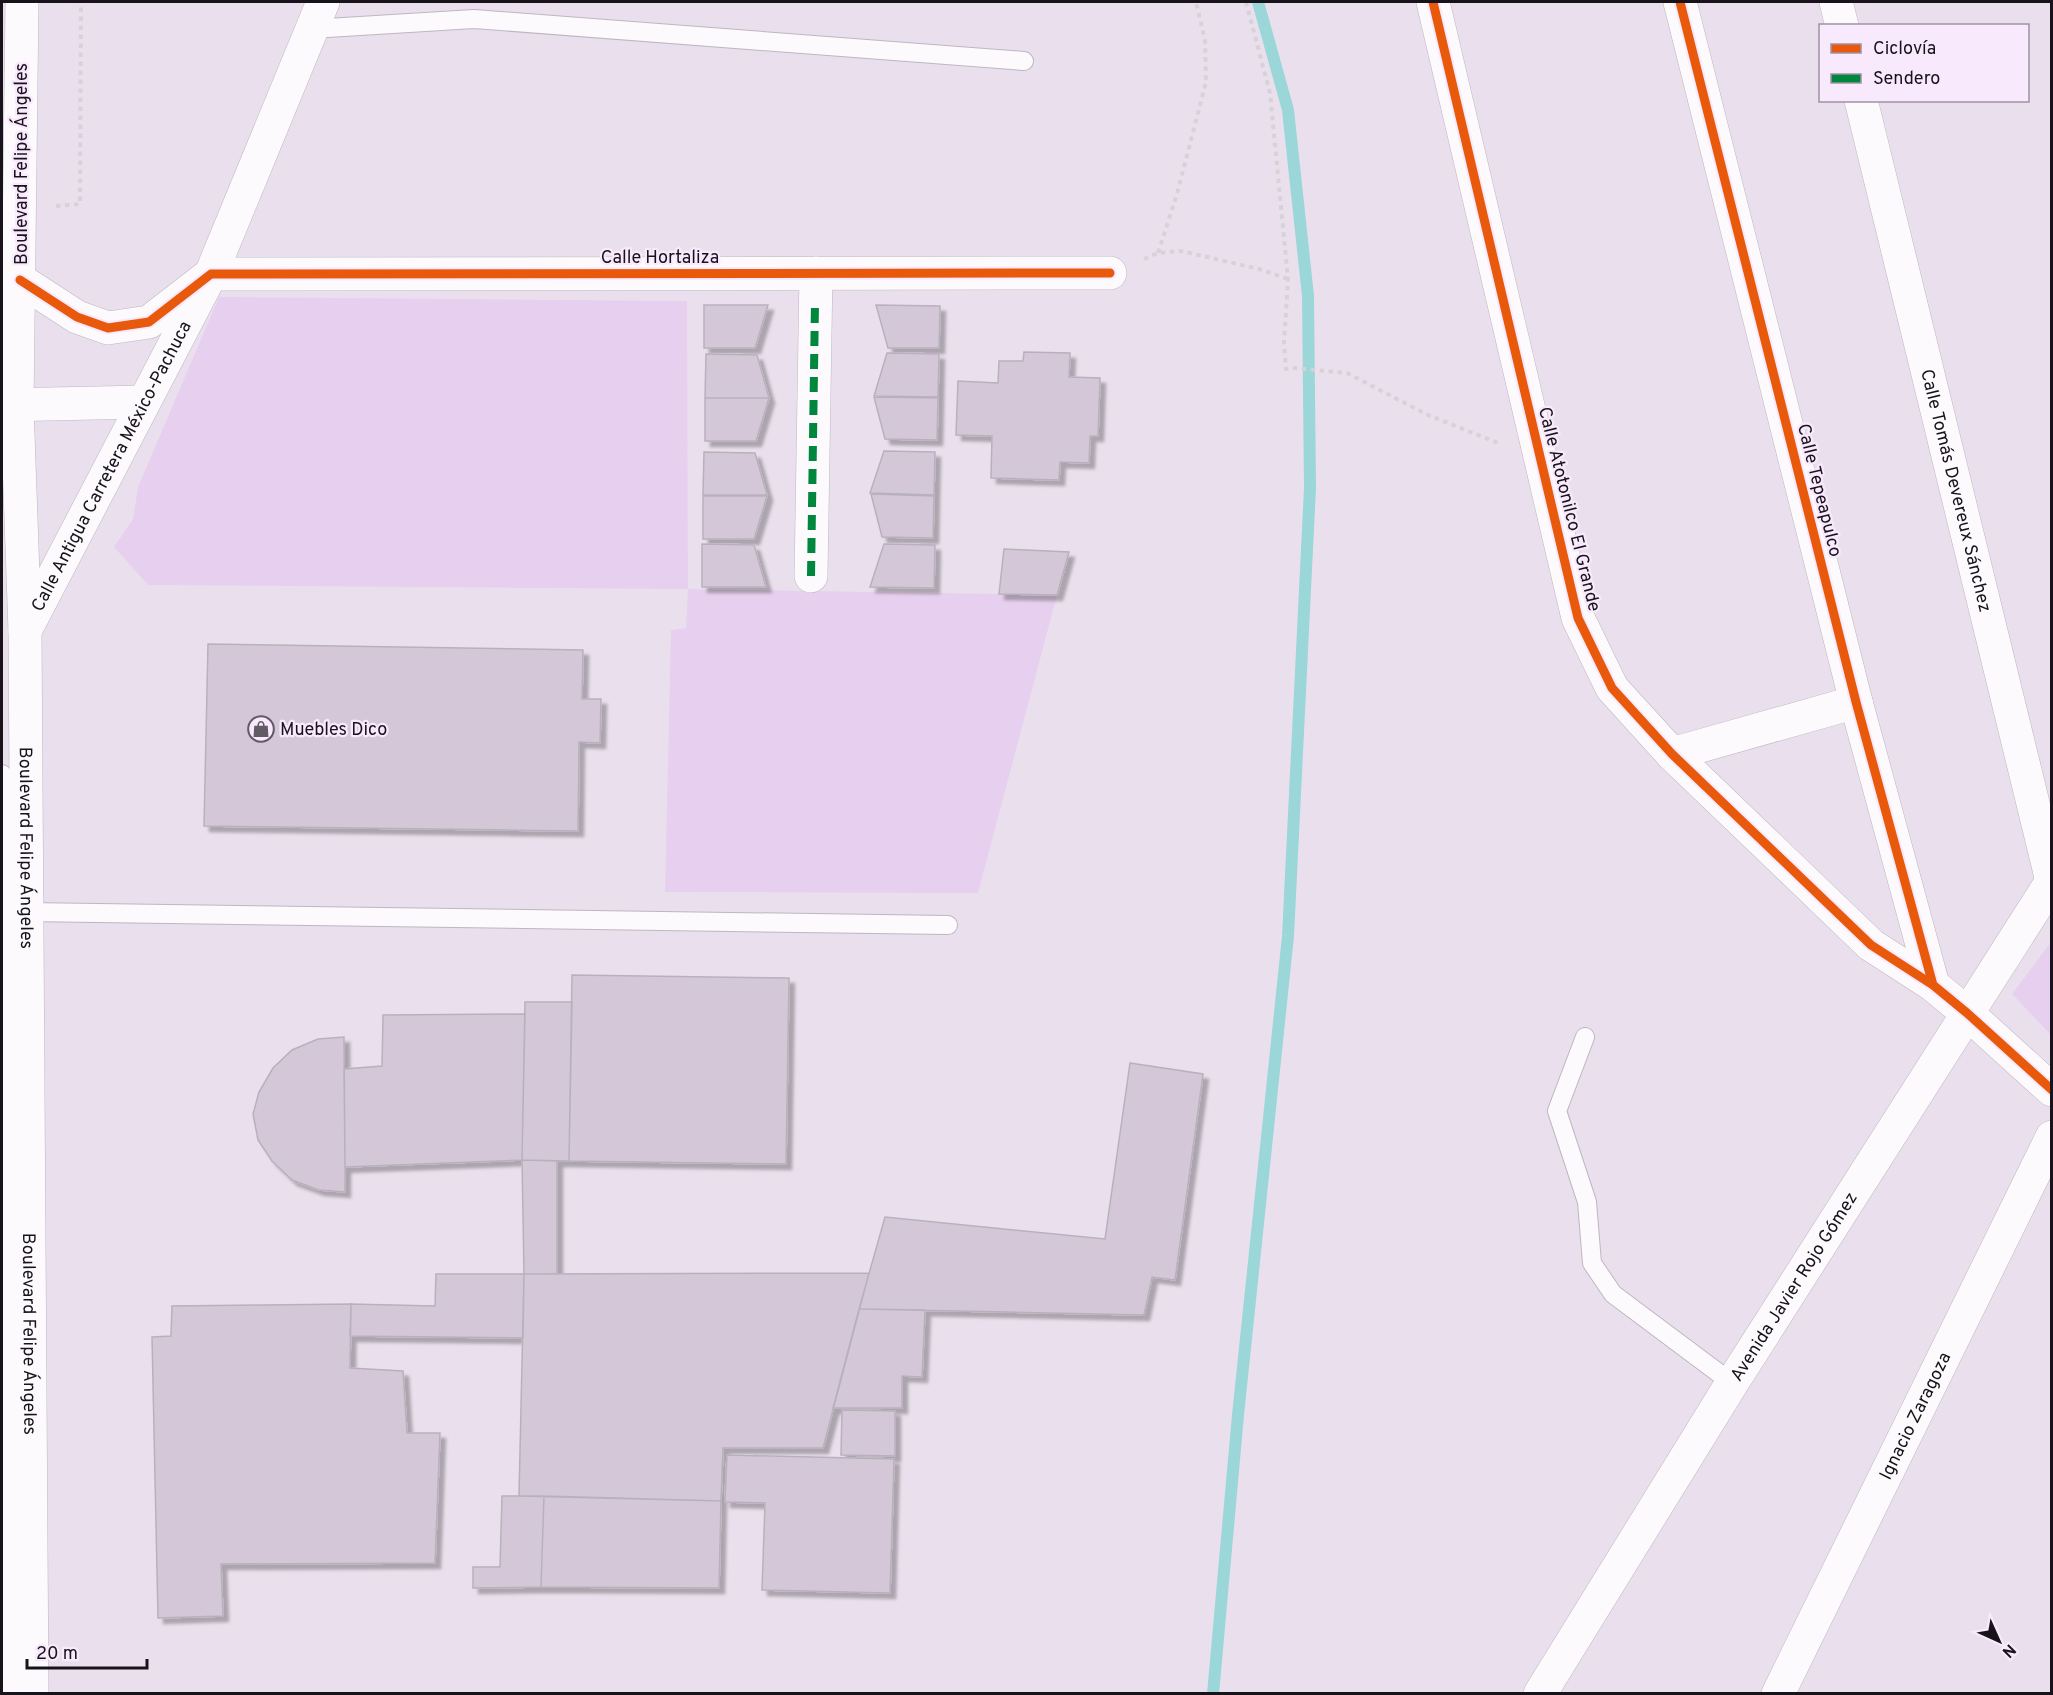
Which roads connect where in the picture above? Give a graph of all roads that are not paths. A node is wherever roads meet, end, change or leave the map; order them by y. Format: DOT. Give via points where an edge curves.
graph roads {
  1 [pos="22,2"];
  2 [pos="1433,2"];
  3 [pos="1680,2"];
  4 [pos="1836,2"];
  5 [pos="317,15"];
  6 [pos="1842,24"];
  7 [pos="1024,61"];
  8 [pos="1861,102"];
  9 [pos="816,273"];
  10 [pos="1110,273"];
  11 [pos="211,274"];
  12 [pos="20,280"];
  13 [pos="144,402"];
  14 [pos="9,406"];
  15 [pos="811,576"];
  16 [pos="25,632"];
  17 [pos="1856,702"];
  18 [pos="1672,754"];
  19 [pos="2,774"];
  20 [pos="2052,881"];
  21 [pos="27,912"];
  22 [pos="948,925"];
  23 [pos="1933,985"];
  24 [pos="1967,1013"];
  25 [pos="1585,1037"];
  26 [pos="2052,1090"];
  27 [pos="2052,1137"];
  28 [pos="1732,1383"];
  29 [pos="9,1694"];
  30 [pos="32,1694"];
  31 [pos="1540,1694"];
  32 [pos="1778,1694"];
  1 -- 12 [label="street, Boulevard Felipe Ángeles"];
  2 -- 18 [label="street, Calle Atotonilco El Grande" via="1578,618 1612,688"];
  3 -- 17 [label="street, Calle Tepeapulco"];
  4 -- 6 [label="street"];
  5 -- 7 [label="lane" via="474,20"];
  5 -- 11 [label="street, Calle Antigua Carretera México-Pachuca"];
  8 -- 20 [label="street, Calle Tomás Devereux Sánchez"];
  9 -- 10 [label="street, Calle Hortaliza"];
  9 -- 11 [label="street, Calle Hortaliza"];
  9 -- 15 [label="street"];
  11 -- 12 [label="street" via="149,322 108,328 77,317"];
  11 -- 13 [label="street, Calle Antigua Carretera México-Pachuca"];
  12 -- 14 [label="street, Boulevard Felipe Ángeles"];
  13 -- 14 [label="street"];
  13 -- 16 [label="street, Calle Antigua Carretera México-Pachuca"];
  14 -- 16 [label="street, Boulevard Felipe Ángeles"];
  16 -- 21 [label="street, Boulevard Felipe Ángeles"];
  17 -- 18 [label="street"];
  17 -- 23 [label="street, Calle Tepeapulco"];
  18 -- 23 [label="street, Calle Atotonilco El Grande" via="1871,945"];
  19 -- 29 [label="lane"];
  20 -- 24 [label="street, Avenida Javier Rojo Gómez"];
  21 -- 22 [label="lane"];
  21 -- 30 [label="street, Boulevard Felipe Ángeles"];
  23 -- 24 [label="street, Calle Atotonilco El Grande"];
  24 -- 26 [label="street, Calle Atotonilco El Grande"];
  24 -- 28 [label="street, Avenida Javier Rojo Gómez"];
  25 -- 28 [label="lane" via="1557,1111 1587,1202 1592,1263 1613,1294"];
  27 -- 32 [label="street, Ignacio Zaragoza"];
  28 -- 31 [label="street, Avenida Javier Rojo Gómez"];
}
